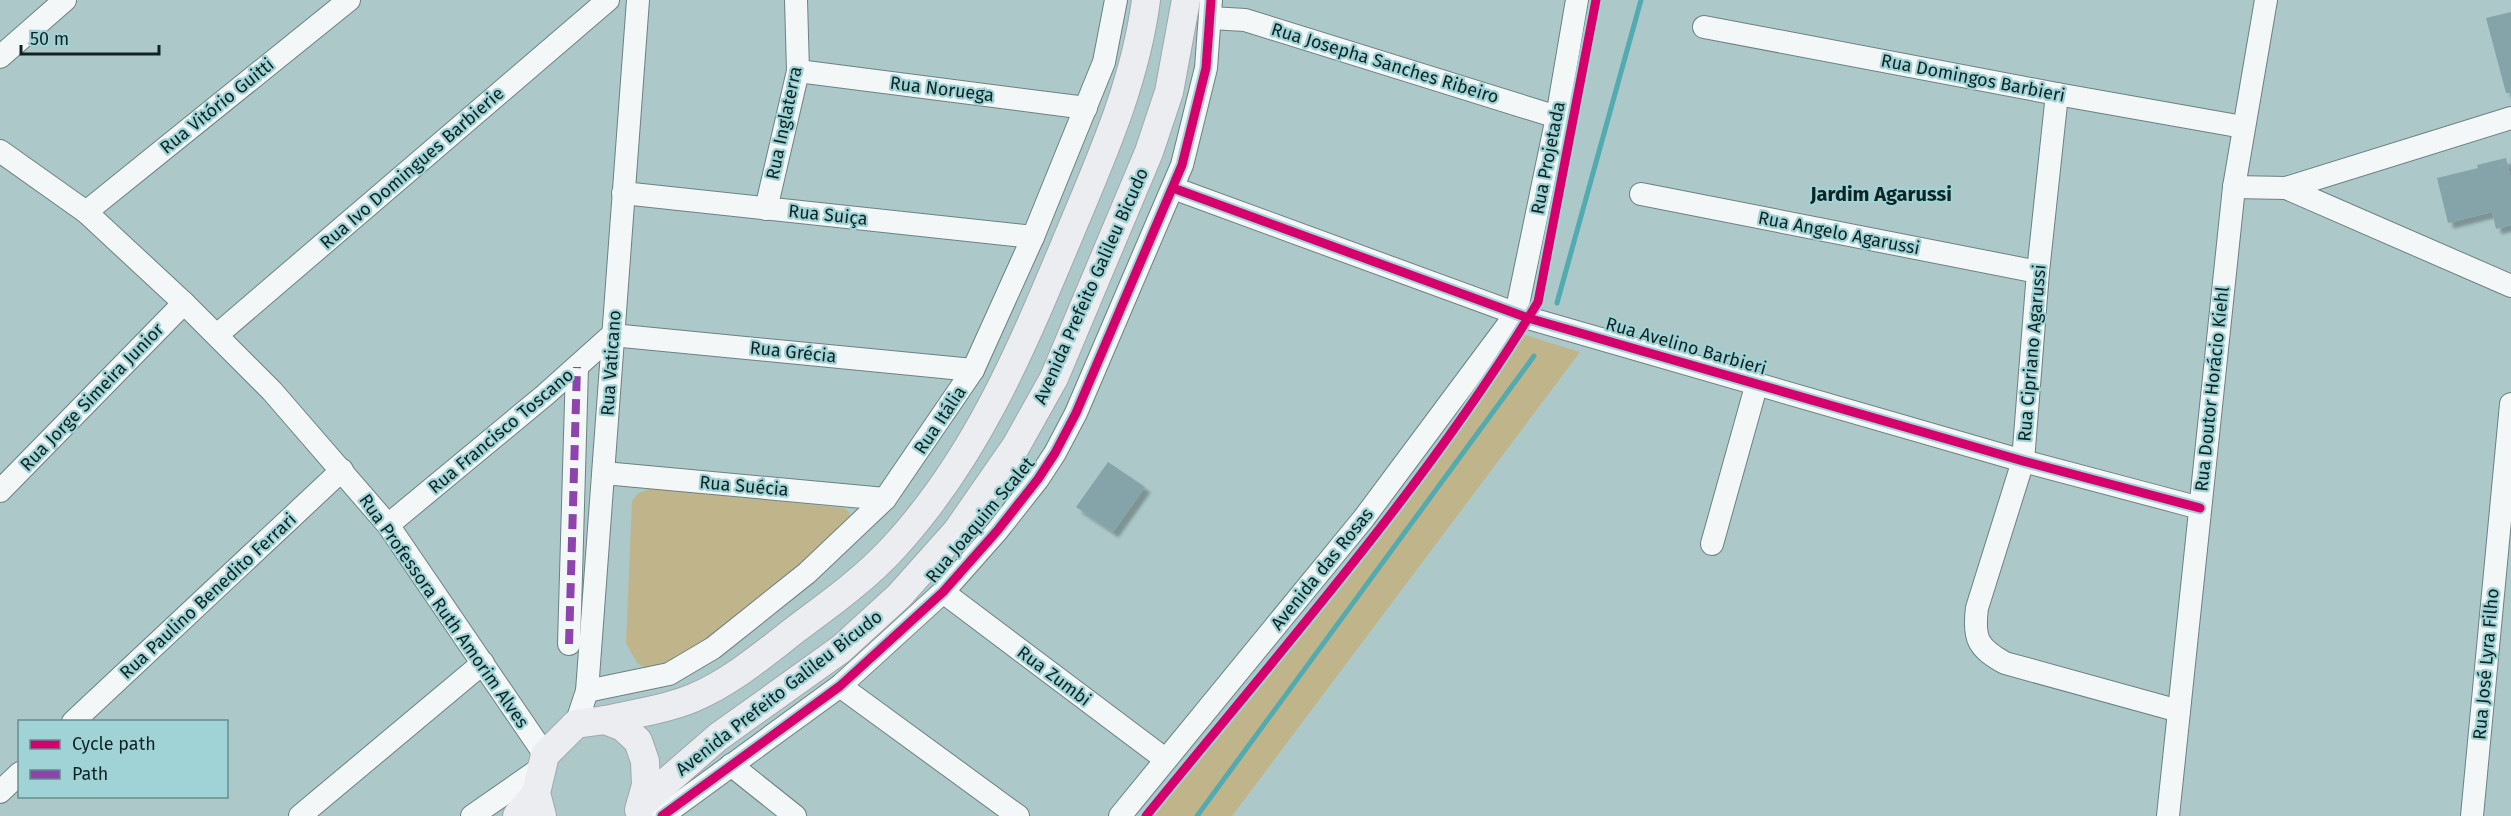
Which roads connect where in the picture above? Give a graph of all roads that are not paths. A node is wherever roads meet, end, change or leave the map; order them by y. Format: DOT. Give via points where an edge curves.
graph roads {
  1 [pos="65,0"];
  2 [pos="349,0"];
  3 [pos="608,0"];
  4 [pos="638,0"];
  5 [pos="796,0"];
  6 [pos="1116,0"];
  7 [pos="1146,0"];
  8 [pos="1186,0"];
  9 [pos="1576,0"];
  10 [pos="2266,0"];
  11 [pos="1211,9"];
  12 [pos="1704,27"];
  13 [pos="0,57"];
  14 [pos="798,71"];
  15 [pos="2057,94"];
  16 [pos="1086,108"];
  17 [pos="1557,117"];
  18 [pos="2511,118"];
  19 [pos="2243,127"];
  20 [pos="0,151"];
  21 [pos="2234,187"];
  22 [pos="1173,188"];
  23 [pos="2286,188"];
  24 [pos="623,193"];
  25 [pos="1641,194"];
  26 [pos="766,209"];
  27 [pos="86,212"];
  28 [pos="1033,237"];
  29 [pos="2038,272"];
  30 [pos="2511,286"];
  31 [pos="184,303"];
  32 [pos="1516,314"];
  33 [pos="217,335"];
  34 [pos="612,335"];
  35 [pos="577,368"];
  36 [pos="973,370"];
  37 [pos="1756,383"];
  38 [pos="2511,404"];
  39 [pos="2023,460"];
  40 [pos="342,470"];
  41 [pos="604,473"];
  42 [pos="0,491"];
  43 [pos="885,499"];
  44 [pos="2200,508"];
  45 [pos="388,525"];
  46 [pos="1712,544"];
  47 [pos="944,592"];
  48 [pos="569,644"];
  49 [pos="483,663"];
  50 [pos="840,686"];
  51 [pos="587,691"];
  52 [pos="2179,711"];
  53 [pos="75,720"];
  54 [pos="605,720"];
  55 [pos="576,724"];
  56 [pos="1165,759"];
  57 [pos="731,765"];
  58 [pos="18,775"];
  59 [pos="541,783"];
  60 [pos="0,792"];
  61 [pos="647,812"];
  62 [pos="300,816"];
  63 [pos="472,816"];
  64 [pos="518,816"];
  65 [pos="795,816"];
  66 [pos="1018,816"];
  67 [pos="1120,816"];
  68 [pos="2168,816"];
  69 [pos="2472,816"];
  1 -- 13 [label="street"];
  2 -- 27 [label="street, Rua Vitório Guitti"];
  3 -- 33 [label="street, Rua Ivo Domingues Barbierie"];
  4 -- 24 [label="street, Rua Vaticano"];
  5 -- 14 [label="street, Rua Inglaterra"];
  6 -- 16 [label="street, Rua Itália" via="1104,62"];
  7 -- 54 [label="main road" via="1130,81 1117,119 1045,292 996,400 935,498 893,548 840,596 736,675 693,698"];
  8 -- 61 [label="main road, Avenida Prefeito Galileu Bicudo" via="1169,92 1149,152 1054,378 1016,446 957,531 899,596 841,649 718,737"];
  9 -- 17 [label="street, Rua Projetada"];
  10 -- 19 [label="street, Rua Doutor Horácio Kiehl"];
  11 -- 17 [label="street, Rua Josepha Sanches Ribeiro"];
  11 -- 22 [label="street, Rua Joaquim Scalet" via="1206,68"];
  12 -- 15 [label="street, Rua Domingos Barbieri"];
  14 -- 16 [label="street, Rua Noruega"];
  14 -- 26 [label="street, Rua Inglaterra"];
  15 -- 19 [label="street, Rua Domingos Barbieri"];
  15 -- 29 [label="street, Rua Cipriano Agarussi"];
  16 -- 28 [label="street, Rua Itália"];
  17 -- 32 [label="street, Rua Projetada"];
  18 -- 23 [label="street"];
  19 -- 21 [label="street, Rua Doutor Horácio Kiehl"];
  20 -- 27 [label="street, Rua Professora Ruth Amorim Alves"];
  21 -- 23 [label="street"];
  21 -- 44 [label="street, Rua Doutor Horácio Kiehl"];
  22 -- 32 [label="street, Rua Avelino Barbieri"];
  22 -- 47 [label="street, Rua Joaquim Scalet" via="1055,453 997,531"];
  23 -- 30 [label="street"];
  24 -- 26 [label="street, Rua Suiça"];
  24 -- 34 [label="street, Rua Vaticano"];
  25 -- 29 [label="street, Rua Angelo Agarussi"];
  26 -- 28 [label="street, Rua Suiça"];
  27 -- 31 [label="street, Rua Professora Ruth Amorim Alves"];
  28 -- 36 [label="street, Rua Itália"];
  29 -- 39 [label="street, Rua Cipriano Agarussi"];
  31 -- 33 [label="street, Rua Professora Ruth Amorim Alves"];
  31 -- 42 [label="street, Rua Jorge Simeira Junior"];
  32 -- 37 [label="street, Rua Avelino Barbieri"];
  32 -- 56 [label="street, Avenida das Rosas" via="1364,518"];
  33 -- 40 [label="street, Rua Professora Ruth Amorim Alves"];
  34 -- 35 [label="street, Rua Francisco Toscano"];
  34 -- 36 [label="street, Rua Grécia"];
  34 -- 41 [label="street, Rua Vaticano"];
  35 -- 45 [label="street, Rua Francisco Toscano"];
  35 -- 48 [label="street"];
  36 -- 43 [label="street, Rua Itália"];
  37 -- 39 [label="street, Rua Avelino Barbieri"];
  37 -- 46 [label="street"];
  38 -- 69 [label="street, Rua José Lyra Filho"];
  39 -- 44 [label="street, Rua Avelino Barbieri"];
  39 -- 52 [label="street, Rua Cipriano Agarussi" via="1977,608 1977,640 1988,653 2005,663"];
  40 -- 45 [label="street, Rua Professora Ruth Amorim Alves"];
  40 -- 53 [label="street, Rua Paulino Benedito Ferrari"];
  41 -- 43 [label="street, Rua Suécia"];
  41 -- 51 [label="street, Rua Vaticano"];
  43 -- 51 [label="street, Rua Itália" via="807,573 713,648 669,674"];
  44 -- 52 [label="street, Rua Doutor Horácio Kiehl"];
  45 -- 49 [label="street, Rua Professora Ruth Amorim Alves"];
  47 -- 50 [label="street, Rua Joaquim Scalet"];
  47 -- 56 [label="street, Rua Zumbi"];
  49 -- 59 [label="street, Rua Professora Ruth Amorim Alves"];
  49 -- 62 [label="street"];
  50 -- 57 [label="street, Rua Joaquim Scalet"];
  50 -- 66 [label="street"];
  51 -- 55 [label="street, Rua Vaticano"];
  52 -- 68 [label="street, Rua Doutor Horácio Kiehl"];
  54 -- 55 [label="main road"];
  54 -- 61 [label="main road" via="623,727 638,741 645,761"];
  55 -- 59 [label="main road"];
  56 -- 67 [label="street, Avenida das Rosas"];
  57 -- 61 [label="street, Rua Joaquim Scalet"];
  57 -- 65 [label="street"];
  58 -- 60 [label="street"];
  59 -- 63 [label="street"];
  59 -- 64 [label="main road"];
}
